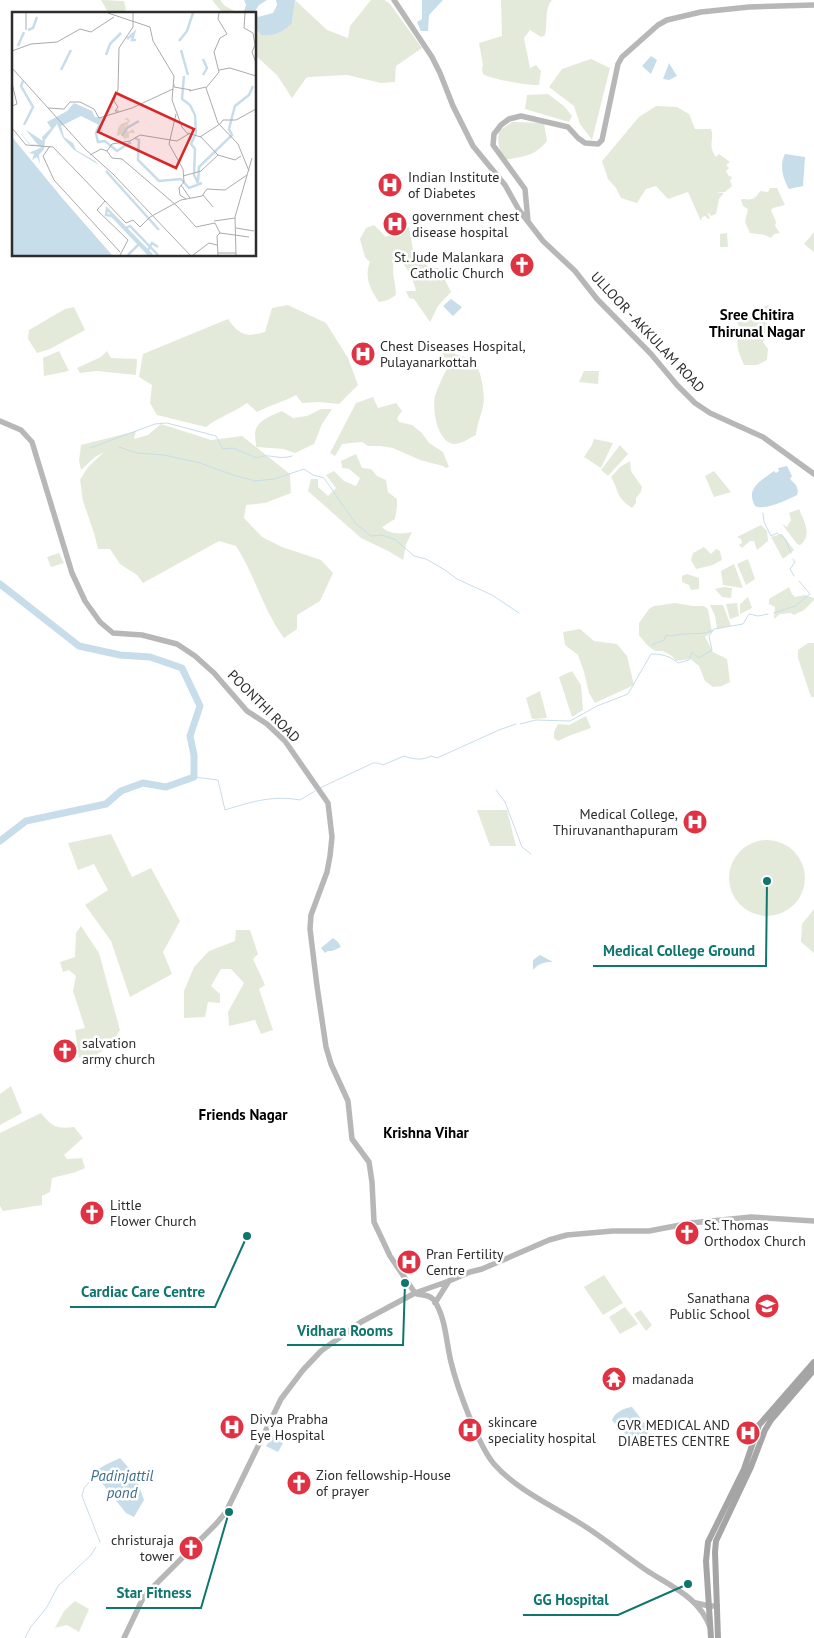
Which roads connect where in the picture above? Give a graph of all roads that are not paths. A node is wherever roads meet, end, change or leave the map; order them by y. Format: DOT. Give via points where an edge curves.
graph roads {
  1 [pos="394,0"];
  2 [pos="814,5"];
  3 [pos="528,221"];
  4 [pos="0,421"];
  5 [pos="814,474"];
  6 [pos="814,1221"];
  7 [pos="449,1281"];
  8 [pos="415,1293"];
  9 [pos="435,1303"];
  10 [pos="814,1362"];
  11 [pos="814,1370"];
  12 [pos="708,1596"];
  13 [pos="696,1603"];
  14 [pos="709,1606"];
  15 [pos="717,1606"];
  16 [pos="710,1628"];
  17 [pos="124,1638"];
  18 [pos="711,1638"];
  19 [pos="718,1638"];
  1 -- 3 [label="main road, ULLOOR - AKKULAM ROAD" via="432,57 473,146"];
  2 -- 3 [label="main road" via="709,11 663,22 618,64 602,140 598,144 585,143 568,128 552,122 522,116 501,125 494,134 493,146 524,189"];
  3 -- 5 [label="main road, ULLOOR - AKKULAM ROAD" via="542,240 576,271 695,403 763,437"];
  4 -- 8 [label="main road, POONTHI ROAD" via="21,430 32,442 72,573 85,601 100,622 113,632 177,644 195,656 248,711 285,741 328,803 332,837 330,856 310,929 326,1047 348,1101 352,1140 369,1162 374,1222 390,1256"];
  6 -- 7 [label="main road" via="751,1217 649,1231 567,1235"];
  7 -- 8 [label="main road"];
  7 -- 9 [label="main road"];
  8 -- 9 [label="main road" via="428,1296"];
  8 -- 17 [label="main road" via="346,1332 302,1370 281,1399 226,1512 144,1596"];
  9 -- 13 [label="main road" via="441,1314 459,1387 482,1445 493,1462 512,1482 607,1540"];
  10 -- 12 [label="main road" via="759,1425 744,1469 708,1542"];
  11 -- 15 [label="main road" via="765,1430 716,1541"];
  12 -- 13 [label="main road" via="703,1602"];
  12 -- 14 [label="main road"];
  13 -- 14 [label="main road"];
  13 -- 16 [label="main road"];
  14 -- 15 [label="main road"];
  14 -- 16 [label="main road"];
  15 -- 19 [label="main road"];
  16 -- 18 [label="main road"];
}
